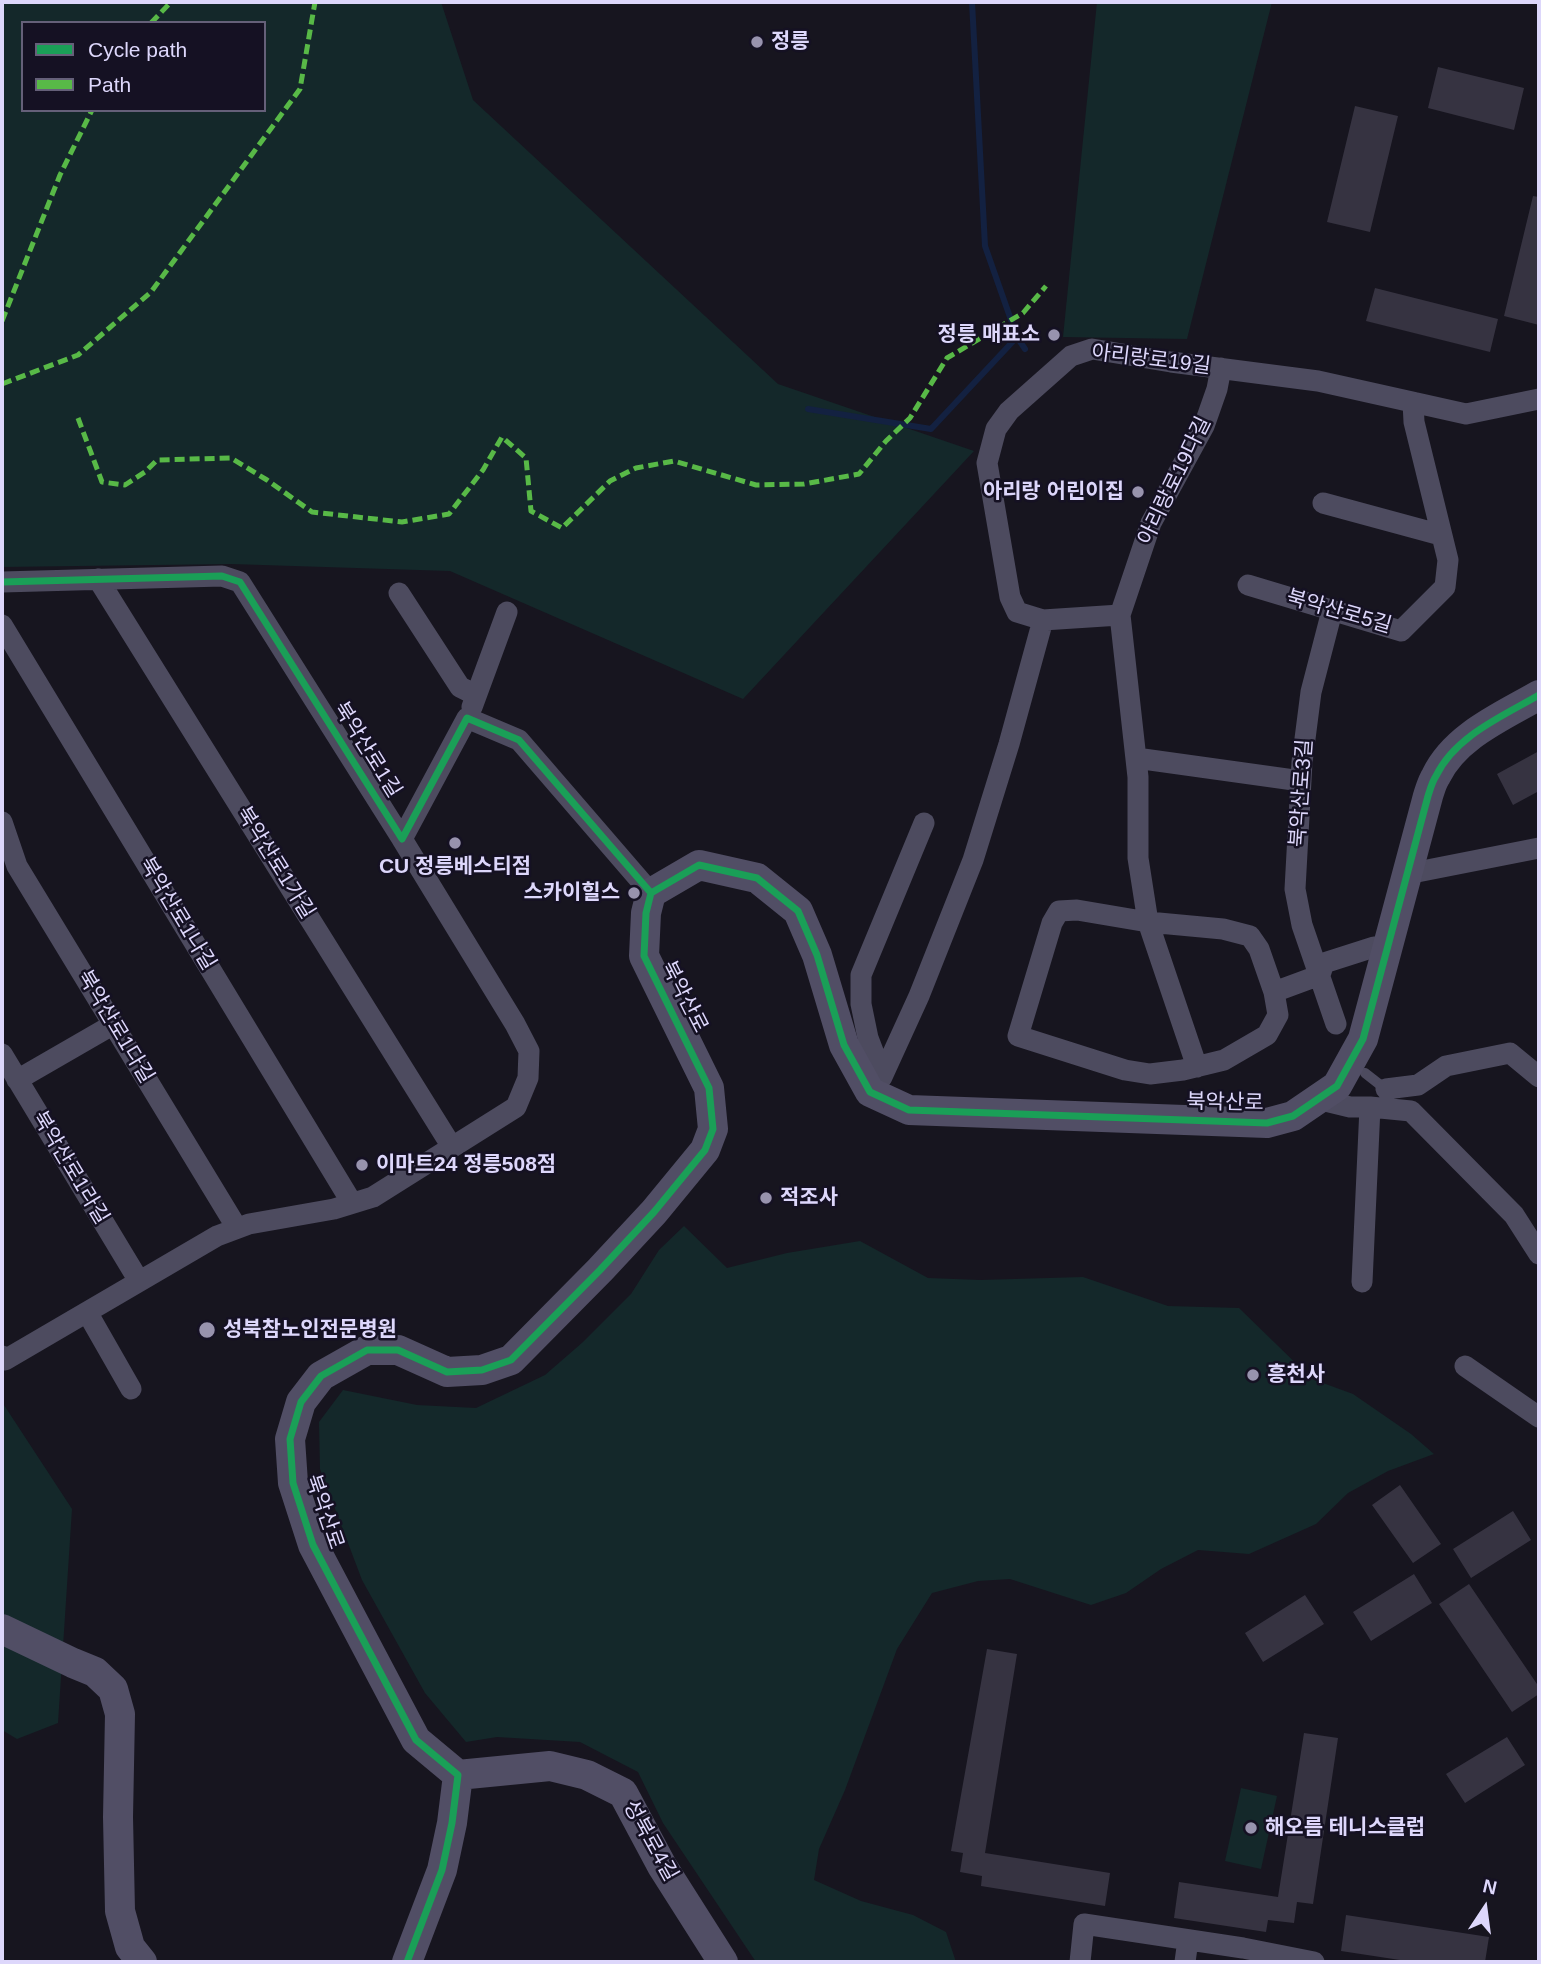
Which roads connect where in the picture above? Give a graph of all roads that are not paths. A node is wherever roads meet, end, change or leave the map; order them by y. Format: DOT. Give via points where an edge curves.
graph roads {
  1 [pos="1221,368"];
  2 [pos="1539,399"];
  3 [pos="1413,402"];
  4 [pos="1323,503"];
  5 [pos="1441,535"];
  6 [pos="97,579"];
  7 [pos="2,582"];
  8 [pos="1248,585"];
  9 [pos="400,593"];
  10 [pos="1332,611"];
  11 [pos="507,612"];
  12 [pos="1120,615"];
  13 [pos="1043,620"];
  14 [pos="2,625"];
  15 [pos="476,695"];
  16 [pos="1539,695"];
  17 [pos="467,718"];
  18 [pos="1136,758"];
  19 [pos="1301,781"];
  20 [pos="2,822"];
  21 [pos="924,823"];
  22 [pos="402,839"];
  23 [pos="1539,848"];
  24 [pos="1407,874"];
  25 [pos="651,893"];
  26 [pos="1148,922"];
  27 [pos="1387,949"];
  28 [pos="1320,975"];
  29 [pos="1274,992"];
  30 [pos="114,1024"];
  31 [pos="1339,1029"];
  32 [pos="2,1054"];
  33 [pos="1197,1067"];
  34 [pos="1365,1073"];
  35 [pos="1539,1077"];
  36 [pos="17,1080"];
  37 [pos="878,1081"];
  38 [pos="1386,1089"];
  39 [pos="1317,1099"];
  40 [pos="1370,1107"];
  41 [pos="1411,1111"];
  42 [pos="452,1147"];
  43 [pos="352,1203"];
  44 [pos="237,1228"];
  45 [pos="1539,1254"];
  46 [pos="139,1281"];
  47 [pos="1362,1282"];
  48 [pos="87,1312"];
  49 [pos="2,1356"];
  50 [pos="1465,1366"];
  51 [pos="131,1389"];
  52 [pos="1539,1417"];
  53 [pos="2,1629"];
  54 [pos="458,1775"];
  55 [pos="1188,1940"];
  56 [pos="1242,1955"];
  57 [pos="142,1962"];
  58 [pos="407,1962"];
  59 [pos="723,1962"];
  60 [pos="1080,1962"];
  61 [pos="1185,1962"];
  62 [pos="1314,1962"];
  1 -- 3 [label="street, 아리랑로19길" via="1318,381"];
  1 -- 12 [label="street, 아리랑로19다길" via="1204,426 1151,523"];
  1 -- 13 [label="street, 아리랑로19길" via="1092,349 1071,356 1009,411 996,429 987,463 1010,597 1017,612"];
  2 -- 3 [label="street, 아리랑로19길" via="1466,414"];
  3 -- 5 [label="street, 북악산로5길"];
  4 -- 5 [label="street"];
  5 -- 10 [label="street, 북악산로5길" via="1448,560 1445,587 1401,631"];
  6 -- 7 [label="street, 북악산로1길"];
  6 -- 22 [label="street, 북악산로1길" via="222,576 240,582"];
  6 -- 42 [label="street, 북악산로1가길"];
  8 -- 10 [label="street, 북악산로5길"];
  9 -- 15 [label="street" via="460,687"];
  10 -- 19 [label="street, 북악산로3길" via="1311,692"];
  11 -- 15 [label="street, 북악산로1길"];
  12 -- 13 [label="street"];
  12 -- 18 [label="street, 아리랑로19다길"];
  13 -- 37 [label="street" via="973,860 919,996"];
  14 -- 43 [label="street, 북악산로1나길"];
  15 -- 17 [label="street, 북악산로1길"];
  16 -- 24 [label="street, 북악산로" via="1479,730 1436,775"];
  17 -- 22 [label="street, 북악산로1길"];
  17 -- 25 [label="street" via="519,740"];
  18 -- 19 [label="street"];
  18 -- 26 [label="street, 아리랑로19다길" via="1138,858"];
  19 -- 28 [label="street, 북악산로3길" via="1295,890"];
  20 -- 30 [label="street, 북악산로1다길" via="18,866"];
  21 -- 37 [label="street" via="861,975 861,1003"];
  22 -- 42 [label="street, 북악산로1길" via="529,1051 528,1078 516,1107"];
  23 -- 24 [label="street"];
  24 -- 27 [label="street, 북악산로"];
  25 -- 37 [label="street" via="699,865 757,878 798,911 844,1045"];
  25 -- 54 [label="street, 북악산로" via="644,956 709,1088 713,1129 705,1150 654,1212 510,1360 482,1370 447,1371 398,1350 366,1350 321,1376 301,1402 290,1439 293,1483 313,1545 416,1740"];
  26 -- 29 [label="street" via="1250,936"];
  26 -- 33 [label="street, 아리랑로19다길"];
  26 -- 33 [label="street" via="1059,911 1018,1036 1125,1070 1150,1074"];
  27 -- 28 [label="street" via="1374,947 1324,963"];
  27 -- 39 [label="street, 북악산로" via="1363,1040 1337,1086"];
  28 -- 29 [label="street"];
  28 -- 31 [label="street, 북악산로3길"];
  29 -- 33 [label="street" via="1278,1015 1268,1035 1224,1060"];
  30 -- 36 [label="street"];
  30 -- 44 [label="street, 북악산로1다길"];
  32 -- 36 [label="street, 북악산로1라길"];
  34 -- 38 [label="lane"];
  35 -- 38 [label="street" via="1510,1053 1446,1066 1418,1085"];
  36 -- 46 [label="street, 북악산로1라길"];
  37 -- 39 [label="street, 북악산로" via="909,1110 1267,1123 1293,1116"];
  38 -- 41 [label="lane"];
  39 -- 40 [label="street"];
  40 -- 41 [label="street"];
  40 -- 47 [label="street"];
  41 -- 45 [label="street" via="1514,1215"];
  42 -- 43 [label="street, 북악산로1길" via="373,1197"];
  43 -- 44 [label="street, 북악산로1길"];
  44 -- 46 [label="street, 북악산로1길"];
  46 -- 48 [label="street, 북악산로1길"];
  48 -- 49 [label="street, 북악산로1길" via="5,1360"];
  48 -- 51 [label="street"];
  50 -- 52 [label="street"];
  53 -- 57 [label="street" via="95,1672 113,1689 120,1714 120,1911 130,1947"];
  54 -- 58 [label="street" via="443,1870"];
  54 -- 59 [label="street, 성북로4길" via="550,1766 587,1775 623,1793 662,1866"];
  55 -- 56 [label="street"];
  55 -- 60 [label="street" via="1084,1924"];
  55 -- 61 [label="street"];
  56 -- 62 [label="street"];
}
